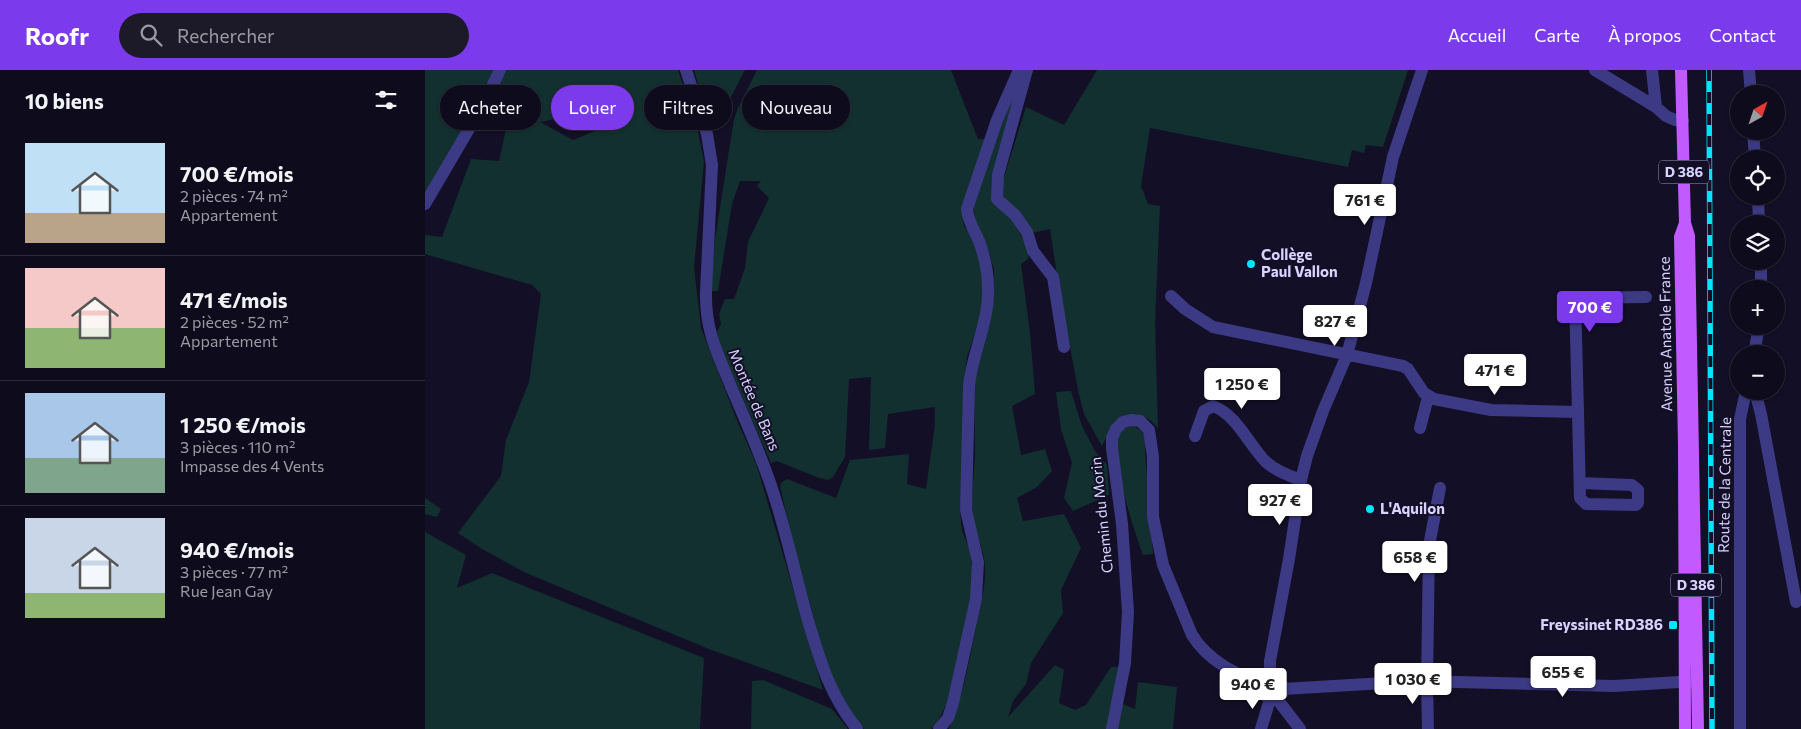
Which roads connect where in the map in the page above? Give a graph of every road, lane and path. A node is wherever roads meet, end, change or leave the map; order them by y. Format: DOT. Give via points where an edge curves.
graph roads {
  1 [pos="501,70"];
  2 [pos="686,70"];
  3 [pos="1019,70"];
  4 [pos="1027,70"];
  5 [pos="1422,70"];
  6 [pos="1595,70"];
  7 [pos="1652,70"];
  8 [pos="1681,70"];
  9 [pos="1749,70"];
  10 [pos="1750,85"];
  11 [pos="1655,107"];
  12 [pos="1683,121"];
  13 [pos="425,204"];
  14 [pos="1171,296"];
  15 [pos="1646,297"];
  16 [pos="1064,347"];
  17 [pos="1347,355"];
  18 [pos="1428,397"];
  19 [pos="1744,400"];
  20 [pos="1757,400"];
  21 [pos="1578,412"];
  22 [pos="1420,428"];
  23 [pos="1195,436"];
  24 [pos="1689,443"];
  25 [pos="1301,480"];
  26 [pos="1579,483"];
  27 [pos="1440,488"];
  28 [pos="1796,602"];
  29 [pos="1427,681"];
  30 [pos="1685,681"];
  31 [pos="1698,681"];
  32 [pos="1267,683"];
  33 [pos="1277,695"];
  34 [pos="857,729"];
  35 [pos="939,729"];
  36 [pos="1112,729"];
  37 [pos="1261,729"];
  38 [pos="1300,729"];
  39 [pos="1428,729"];
  40 [pos="1685,729"];
  41 [pos="1698,729"];
  42 [pos="1740,729"];
  1 -- 13 [label="street"];
  2 -- 34 [label="street, Montée de Bans" via="707,134 712,165 705,309 710,334 774,495 824,672 837,701"];
  3 -- 35 [label="street" via="997,120 967,209 981,250 988,287 969,386 966,510 978,575 971,625 953,703 948,718"];
  4 -- 16 [label="street" via="999,175 997,199 1015,215 1027,232 1033,251 1053,277"];
  5 -- 17 [label="street" via="1393,157"];
  6 -- 11 [label="street"];
  7 -- 11 [label="street"];
  8 -- 12 [label="main road, Avenue Anatole France / D 386"];
  9 -- 10 [label="street"];
  11 -- 12 [label="street" via="1666,116"];
  12 -- 24 [label="main road, Avenue Anatole France / D 386" via="1685,223 1689,236"];
  14 -- 17 [label="street" via="1213,327"];
  15 -- 21 [label="street" via="1575,298"];
  17 -- 18 [label="street" via="1403,366"];
  17 -- 25 [label="street" via="1307,456"];
  18 -- 21 [label="street" via="1491,410"];
  18 -- 22 [label="street"];
  19 -- 42 [label="street, Route de la Centrale" via="1740,419"];
  20 -- 28 [label="street"];
  21 -- 26 [label="street"];
  23 -- 25 [label="street" via="1204,411 1213,406 1229,417 1267,463 1285,475"];
  24 -- 30 [label="main road, D 386"];
  24 -- 31 [label="main road, D 386"];
  25 -- 32 [label="street"];
  27 -- 29 [label="street" via="1429,546"];
  29 -- 30 [label="street" via="1614,686"];
  29 -- 33 [label="street"];
  29 -- 39 [label="street"];
  30 -- 31 [label="street"];
  30 -- 40 [label="main road, D 386"];
  31 -- 41 [label="main road, D 386"];
  32 -- 33 [label="street" via="1264,694"];
  32 -- 33 [label="street, Chemin du Morin" via="1280,682"];
  32 -- 36 [label="street, Chemin du Morin" via="1228,670 1212,659 1192,635 1163,565 1153,517 1153,457 1149,430 1140,421 1123,422 1115,429 1111,448 1122,524 1128,612 1125,663"];
  33 -- 37 [label="street"];
  33 -- 38 [label="street"];
}
